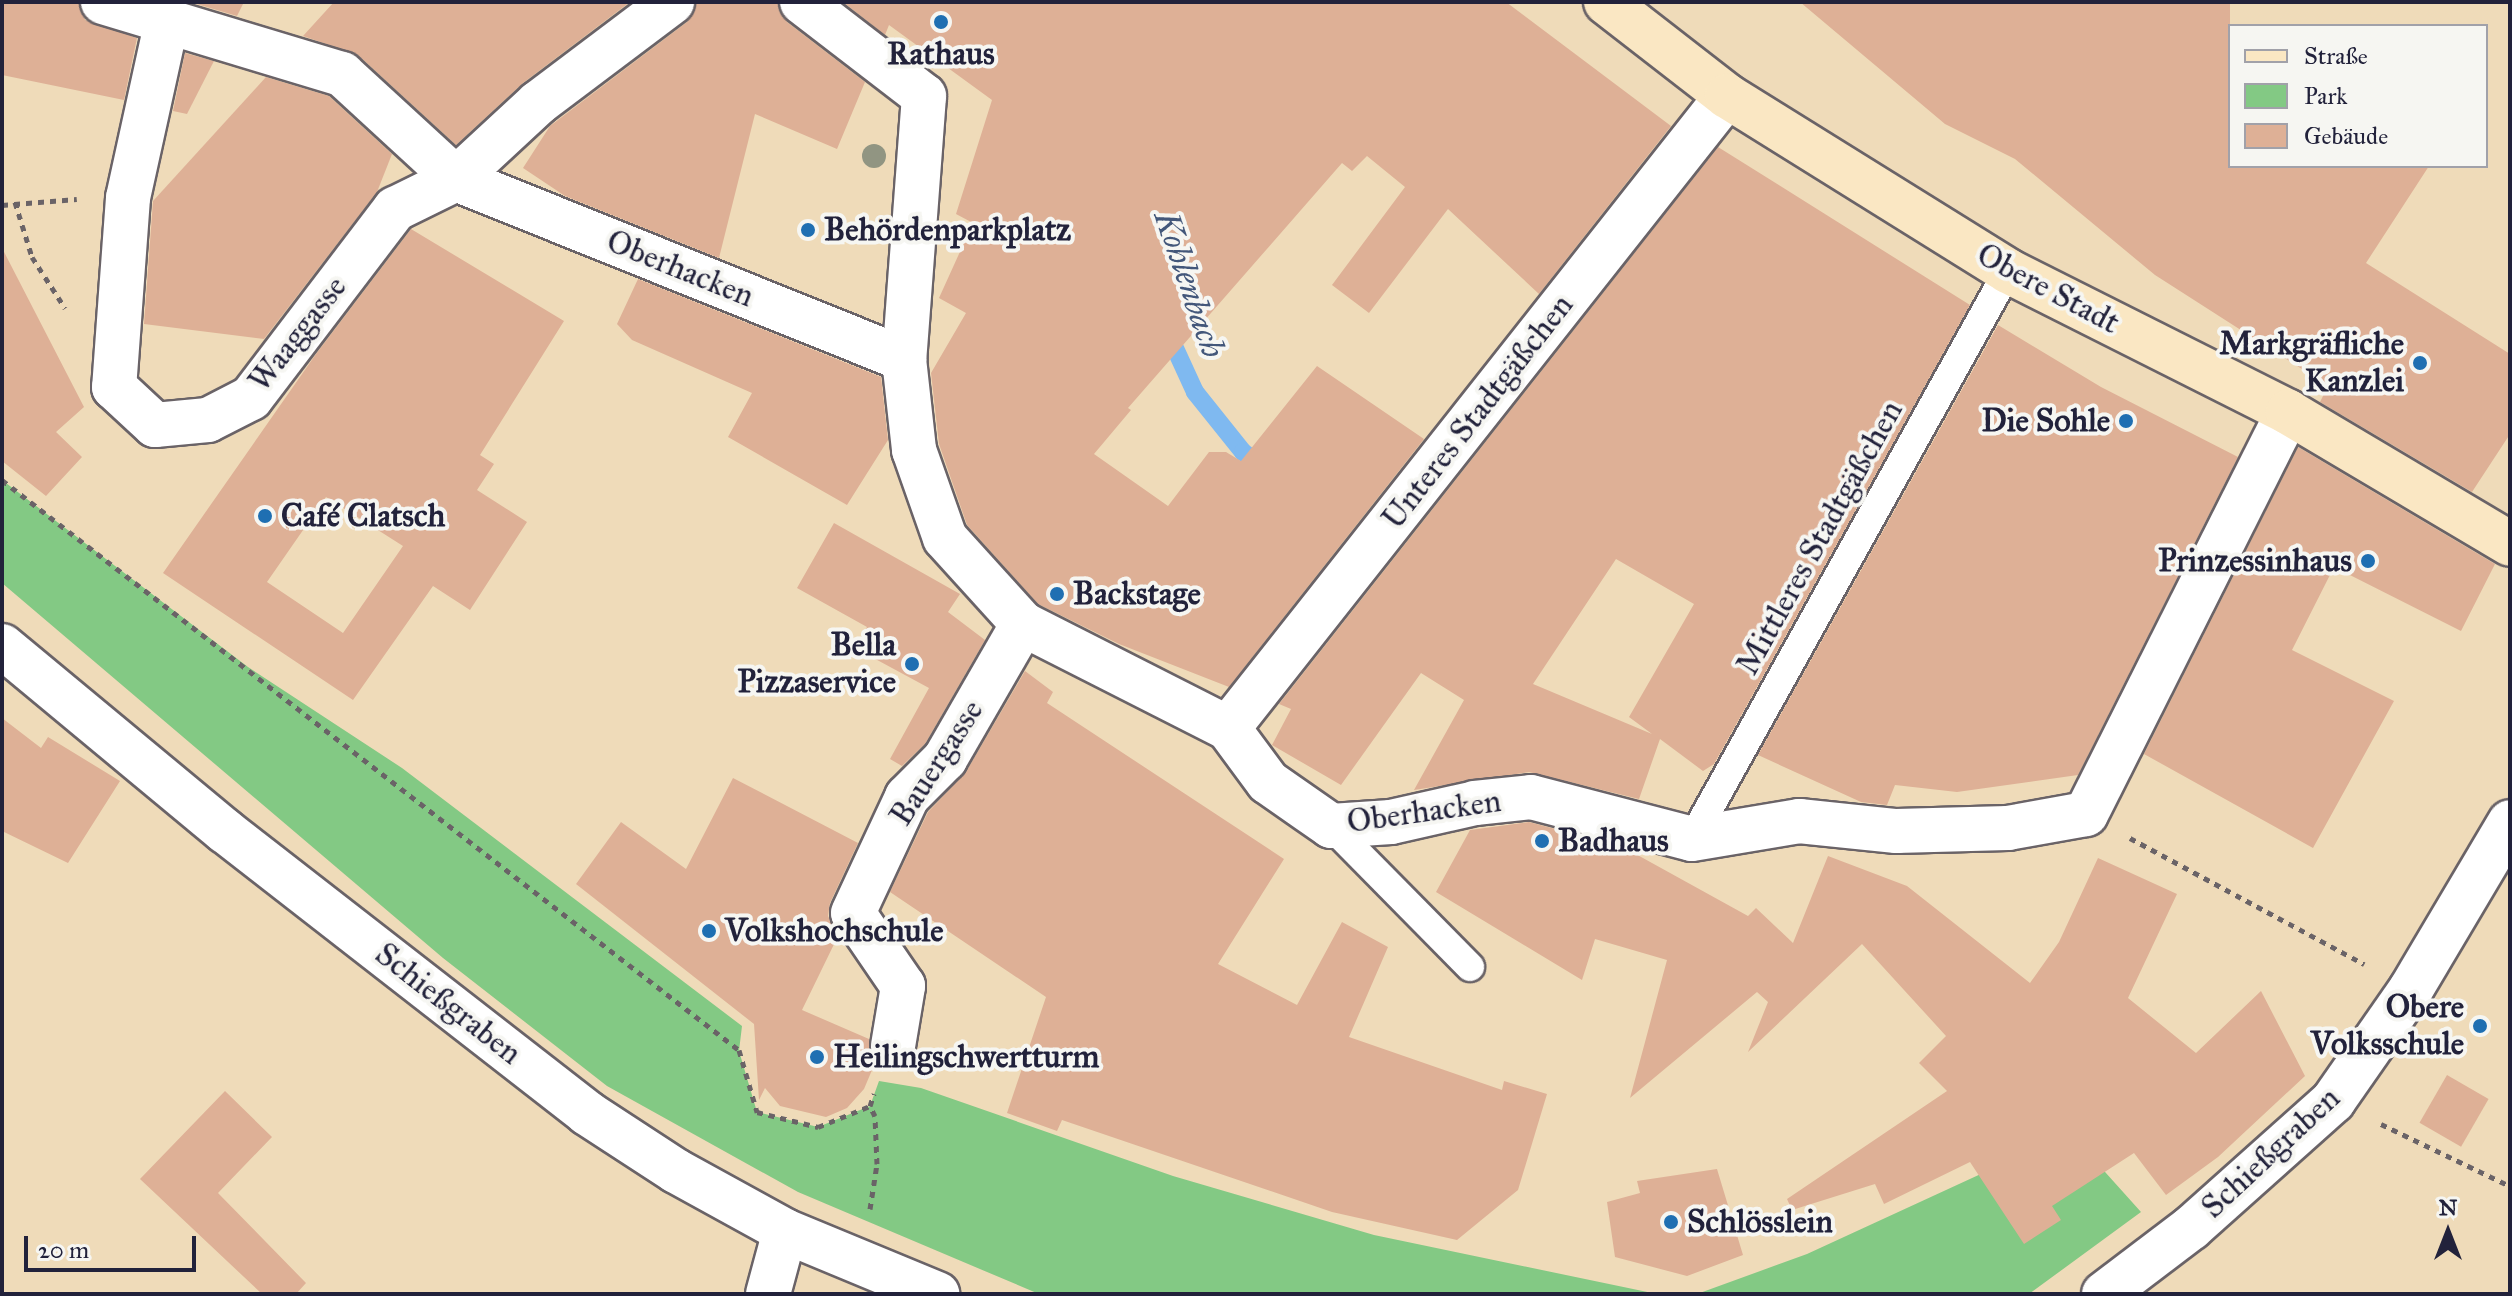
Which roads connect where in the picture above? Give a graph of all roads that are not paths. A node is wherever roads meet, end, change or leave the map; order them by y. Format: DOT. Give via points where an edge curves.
graph roads {
  1 [pos="103,2"];
  2 [pos="672,2"];
  3 [pos="802,2"];
  4 [pos="1606,2"];
  5 [pos="166,25"];
  6 [pos="1727,96"];
  7 [pos="456,179"];
  8 [pos="2008,271"];
  9 [pos="904,359"];
  10 [pos="2288,412"];
  11 [pos="2510,544"];
  12 [pos="1023,624"];
  13 [pos="2,646"];
  14 [pos="1228,728"];
  15 [pos="2510,822"];
  16 [pos="1331,826"];
  17 [pos="1692,839"];
  18 [pos="1470,967"];
  19 [pos="893,1046"];
  20 [pos="785,1231"];
  21 [pos="768,1294"];
  22 [pos="937,1294"];
  23 [pos="2104,1294"];
  1 -- 5 [label="street"];
  2 -- 7 [label="street, Waaggasse" via="538,103"];
  3 -- 9 [label="street, Oberhacken" via="924,96"];
  4 -- 6 [label="street, Obere Stadt"];
  5 -- 7 [label="street" via="342,74"];
  5 -- 7 [label="street, Waaggasse" via="128,198 114,387 155,425 208,420 251,398 395,209"];
  6 -- 8 [label="street, Obere Stadt"];
  6 -- 14 [label="street, Unteres Stadtgäßchen"];
  7 -- 9 [label="street, Oberhacken"];
  8 -- 10 [label="street, Obere Stadt"];
  8 -- 17 [label="lane, Mittleres Stadtgäßchen"];
  9 -- 12 [label="street, Oberhacken" via="914,450 945,538"];
  10 -- 11 [label="street, Obere Stadt"];
  10 -- 17 [label="street, Oberhacken" via="2086,814 2008,828 1910,831 1799,821"];
  12 -- 14 [label="street, Oberhacken"];
  12 -- 19 [label="street, Bauergasse" via="945,759 907,797 853,913 903,986"];
  13 -- 20 [label="street, Schießgraben" via="225,831 587,1113 676,1171"];
  14 -- 16 [label="street, Oberhacken" via="1268,782"];
  15 -- 23 [label="street, Schießgraben" via="2411,989 2333,1101 2191,1228"];
  16 -- 17 [label="street, Oberhacken" via="1391,822 1531,797"];
  16 -- 18 [label="lane"];
  20 -- 21 [label="street"];
  20 -- 22 [label="street, Schießgraben"];
}
